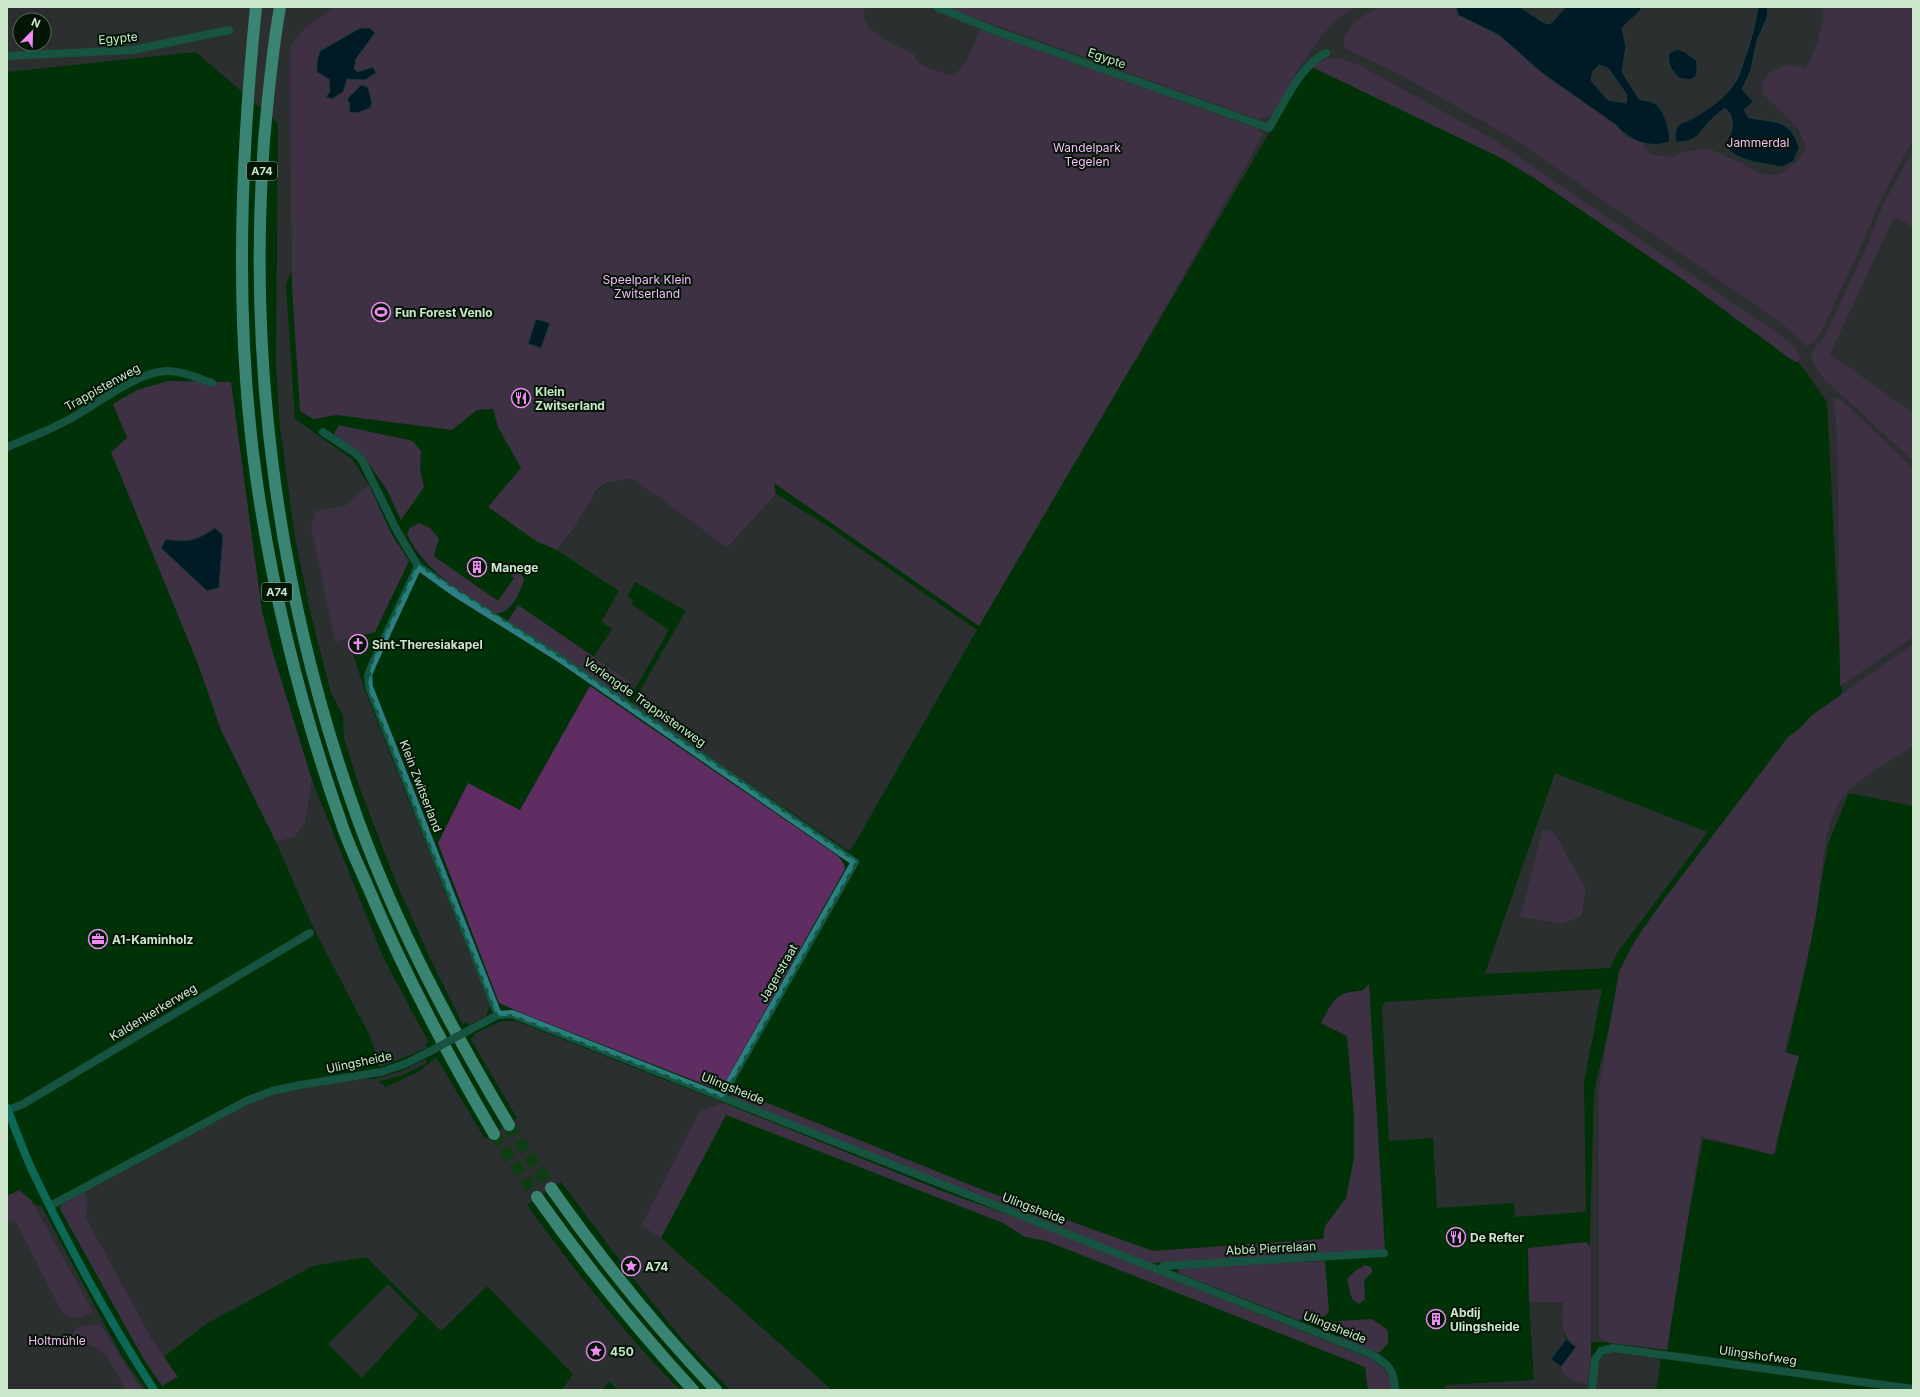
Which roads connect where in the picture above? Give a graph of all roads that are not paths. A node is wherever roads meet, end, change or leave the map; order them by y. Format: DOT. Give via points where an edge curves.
graph roads {
  1 [pos="256,7"];
  2 [pos="280,7"];
  3 [pos="937,7"];
  4 [pos="230,30"];
  5 [pos="1326,53"];
  6 [pos="7,56"];
  7 [pos="212,383"];
  8 [pos="323,432"];
  9 [pos="7,447"];
  10 [pos="418,566"];
  11 [pos="855,862"];
  12 [pos="310,933"];
  13 [pos="498,1016"];
  14 [pos="722,1096"];
  15 [pos="8,1109"];
  16 [pos="508,1124"];
  17 [pos="10,1126"];
  18 [pos="494,1134"];
  19 [pos="551,1188"];
  20 [pos="537,1197"];
  21 [pos="50,1206"];
  22 [pos="1384,1253"];
  23 [pos="1161,1270"];
  24 [pos="712,1386"];
  25 [pos="1913,1389"];
  26 [pos="154,1390"];
  27 [pos="693,1390"];
  28 [pos="1395,1390"];
  29 [pos="1592,1390"];
  1 -- 18 [label="highway, A74" via="248,102 242,266 249,416 269,557 294,667 341,824 388,935 424,1011"];
  2 -- 16 [label="highway, A74" via="262,171 260,295 263,368 274,480 288,563 324,715 359,822 402,926 440,1004"];
  3 -- 5 [label="street, Egypte" via="998,32 1269,128 1307,67"];
  4 -- 6 [label="street, Egypte" via="133,50"];
  7 -- 9 [label="street, Trappistenweg" via="184,373 166,371 150,374 67,421"];
  8 -- 10 [label="street" via="362,460 397,531"];
  10 -- 11 [label="street, Verlengde Trappistenweg" via="454,592 564,661"];
  10 -- 13 [label="street, Klein Zwitserland" via="368,675 369,687"];
  11 -- 14 [label="street, Jagerstraat"];
  12 -- 15 [label="street, Kaldenkerkerweg" via="23,1104"];
  13 -- 14 [label="street, Ulingsheide" via="512,1014"];
  13 -- 21 [label="street, Ulingsheide, bridge" via="405,1064 381,1072 272,1091 246,1101"];
  14 -- 23 [label="street, Ulingsheide"];
  15 -- 17 [label="main road, Kaldenkerkerweg"];
  17 -- 21 [label="main road, Kaldenkerkerweg"];
  19 -- 24 [label="highway" via="603,1260"];
  20 -- 27 [label="highway" via="622,1310"];
  21 -- 26 [label="main road, Kaldenkerkerweg" via="123,1341"];
  22 -- 23 [label="street, Abbé Pierrelaan" via="1163,1266"];
  23 -- 28 [label="street, Ulingsheide" via="1371,1354 1386,1363 1394,1377"];
  25 -- 29 [label="street, Ulingshofweg" via="1613,1348 1601,1351 1595,1360"];
}
